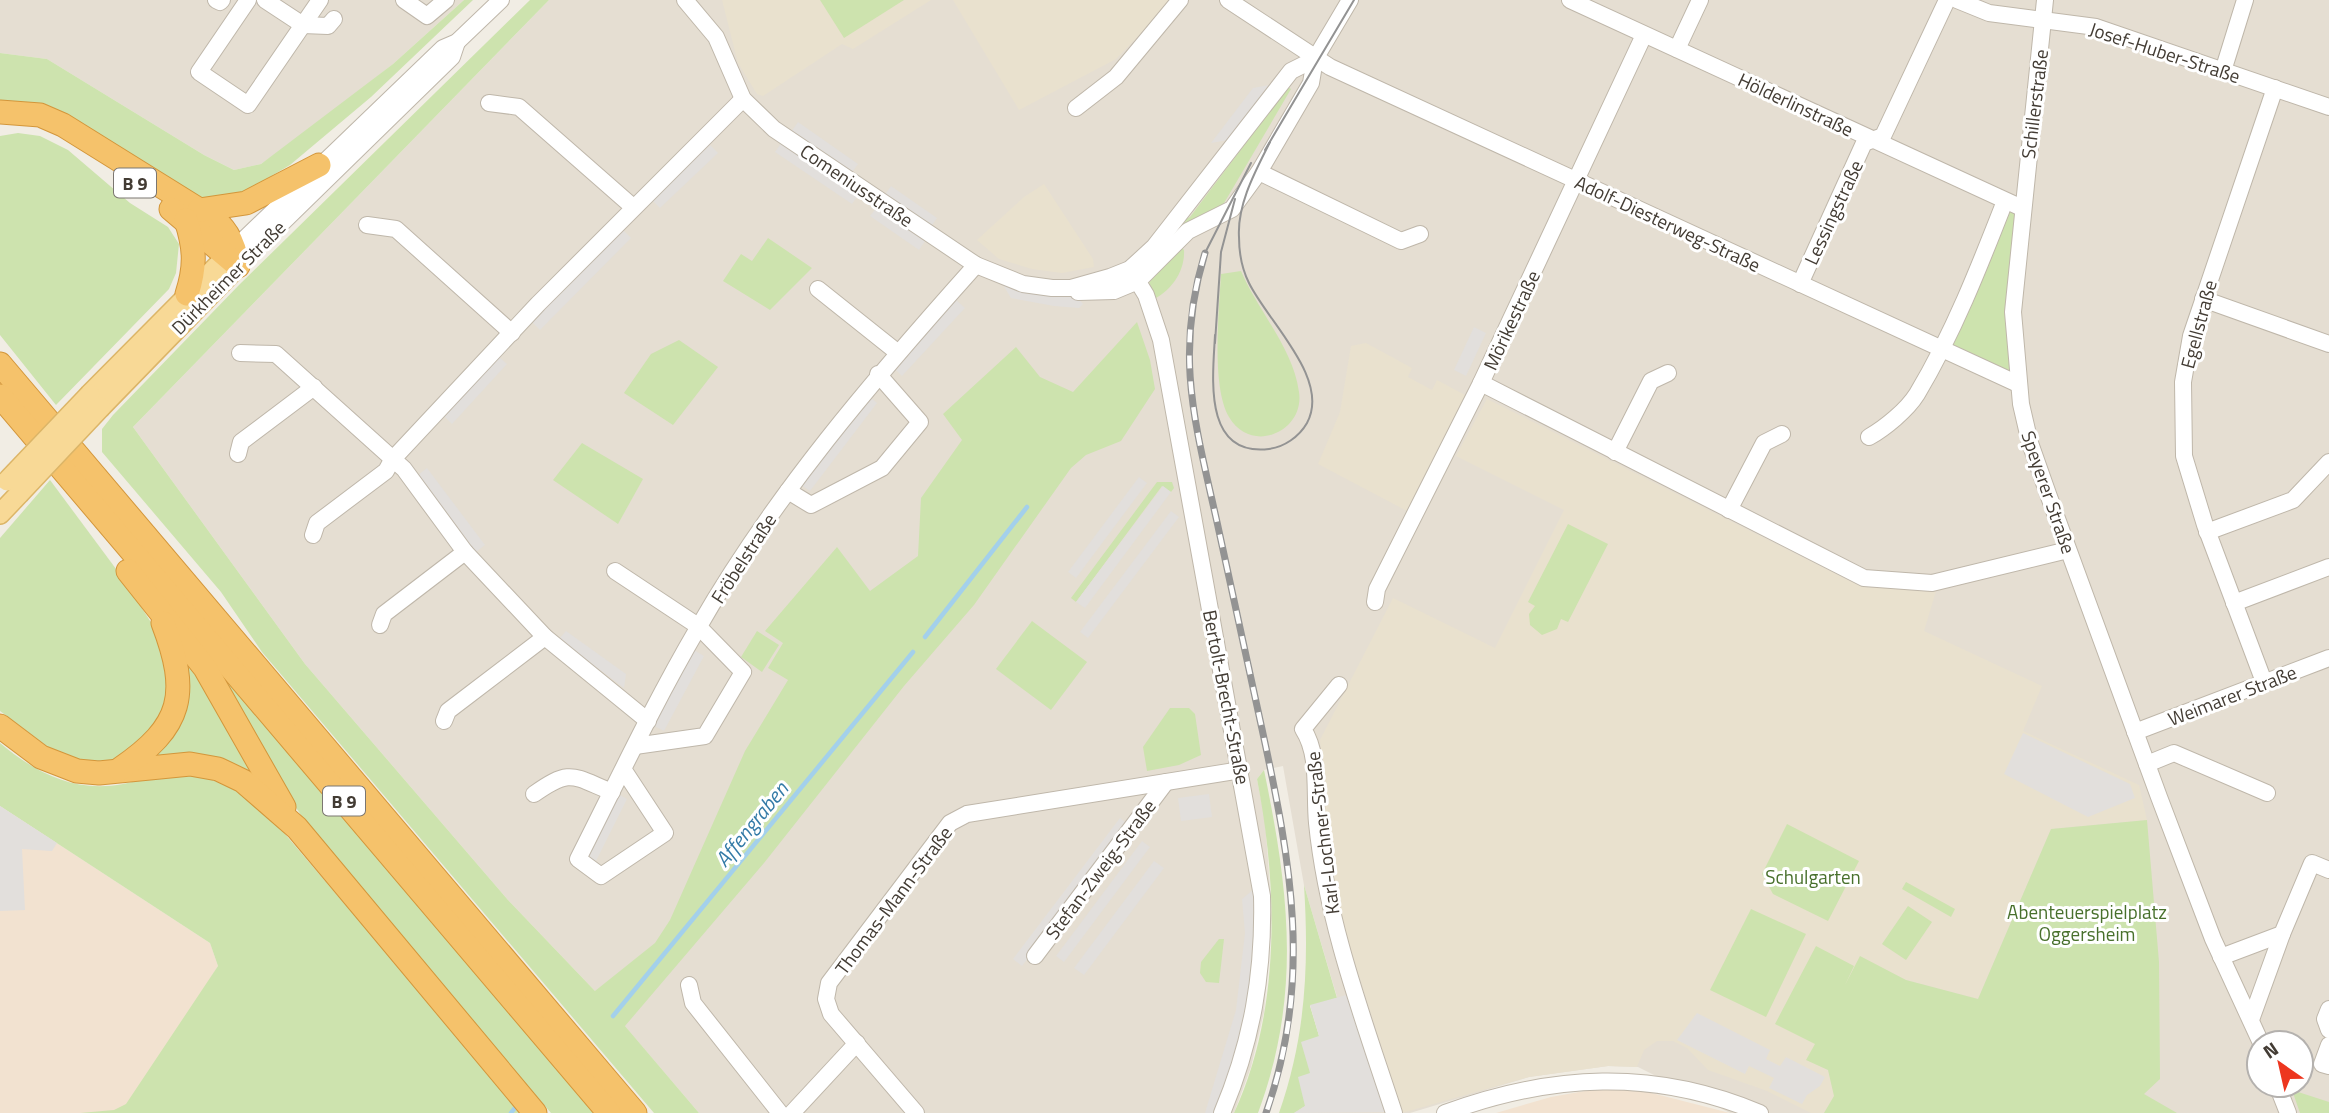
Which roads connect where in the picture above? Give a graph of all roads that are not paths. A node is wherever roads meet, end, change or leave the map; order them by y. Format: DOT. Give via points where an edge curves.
graph roads {
  1 [pos="216,0"];
  2 [pos="222,0"];
  3 [pos="248,0"];
  4 [pos="265,0"];
  5 [pos="320,0"];
  6 [pos="404,0"];
  7 [pos="446,0"];
  8 [pos="501,0"];
  9 [pos="710,0"];
  10 [pos="1180,0"];
  11 [pos="1350,0"];
  12 [pos="1570,0"];
  13 [pos="1700,0"];
  14 [pos="1947,0"];
  15 [pos="1957,0"];
  16 [pos="2045,0"];
  17 [pos="2245,0"];
  18 [pos="1232,1"];
  19 [pos="691,6"];
  20 [pos="334,19"];
  21 [pos="2043,20"];
  22 [pos="303,25"];
  23 [pos="1644,35"];
  24 [pos="457,43"];
  25 [pos="1677,49"];
  26 [pos="1315,59"];
  27 [pos="2224,71"];
  28 [pos="2275,88"];
  29 [pos="743,99"];
  30 [pos="489,103"];
  31 [pos="2329,107"];
  32 [pos="1076,108"];
  33 [pos="0,112"];
  34 [pos="0,125"];
  35 [pos="1872,141"];
  36 [pos="319,165"];
  37 [pos="1259,172"];
  38 [pos="1576,181"];
  39 [pos="2005,201"];
  40 [pos="633,207"];
  41 [pos="2022,208"];
  42 [pos="192,215"];
  43 [pos="367,225"];
  44 [pos="1420,234"];
  45 [pos="234,257"];
  46 [pos="976,265"];
  47 [pos="1134,275"];
  48 [pos="1800,284"];
  49 [pos="818,289"];
  50 [pos="187,294"];
  51 [pos="2203,299"];
  52 [pos="512,333"];
  53 [pos="2329,344"];
  54 [pos="1940,349"];
  55 [pos="240,352"];
  56 [pos="897,352"];
  57 [pos="1,364"];
  58 [pos="1668,373"];
  59 [pos="878,374"];
  60 [pos="1481,383"];
  61 [pos="2018,384"];
  62 [pos="314,387"];
  63 [pos="0,396"];
  64 [pos="95,400"];
  65 [pos="1782,434"];
  66 [pos="1869,437"];
  67 [pos="1615,452"];
  68 [pos="238,454"];
  69 [pos="392,460"];
  70 [pos="2329,462"];
  71 [pos="9,488"];
  72 [pos="80,490"];
  73 [pos="788,491"];
  74 [pos="1729,510"];
  75 [pos="0,514"];
  76 [pos="2207,532"];
  77 [pos="313,535"];
  78 [pos="2068,550"];
  79 [pos="466,552"];
  80 [pos="2329,567"];
  81 [pos="615,571"];
  82 [pos="1375,602"];
  83 [pos="2234,603"];
  84 [pos="155,604"];
  85 [pos="380,625"];
  86 [pos="698,626"];
  87 [pos="545,637"];
  88 [pos="2329,658"];
  89 [pos="2264,682"];
  90 [pos="1339,685"];
  91 [pos="444,721"];
  92 [pos="648,721"];
  93 [pos="0,726"];
  94 [pos="2135,733"];
  95 [pos="635,746"];
  96 [pos="2147,764"];
  97 [pos="623,769"];
  98 [pos="118,770"];
  99 [pos="1241,770"];
  100 [pos="1166,782"];
  101 [pos="612,792"];
  102 [pos="2267,793"];
  103 [pos="534,794"];
  104 [pos="297,828"];
  105 [pos="2329,870"];
  106 [pos="2282,934"];
  107 [pos="1035,956"];
  108 [pos="2221,957"];
  109 [pos="689,985"];
  110 [pos="2329,1009"];
  111 [pos="2252,1017"];
  112 [pos="2257,1029"];
  113 [pos="2329,1030"];
  114 [pos="856,1043"];
  115 [pos="2329,1045"];
  116 [pos="2329,1066"];
  117 [pos="1737,1108"];
  118 [pos="534,1109"];
  119 [pos="609,1113"];
  120 [pos="635,1113"];
  121 [pos="780,1113"];
  122 [pos="792,1113"];
  123 [pos="916,1113"];
  124 [pos="1222,1113"];
  125 [pos="1394,1113"];
  126 [pos="1444,1113"];
  127 [pos="1760,1113"];
  1 -- 2 [label="street"];
  3 -- 22 [label="street" via="199,72 248,106"];
  4 -- 22 [label="street"];
  5 -- 22 [label="street"];
  6 -- 7 [label="street" via="427,16"];
  8 -- 24 [label="street, Dürkheimer Straße"];
  9 -- 19 [label="street, Comeniusstraße"];
  10 -- 32 [label="street" via="1116,77"];
  11 -- 26 [label="street"];
  12 -- 23 [label="street, Hölderlinstraße"];
  13 -- 25 [label="street"];
  14 -- 35 [label="street, Lessingstraße" via="1883,136"];
  15 -- 21 [label="street, Josef-Huber-Straße" via="1978,10"];
  16 -- 21 [label="street, Schillerstraße"];
  17 -- 27 [label="street"];
  18 -- 26 [label="street, Adolf-Diesterweg-Straße"];
  19 -- 29 [label="street, Comeniusstraße" via="724,52"];
  20 -- 22 [label="street" via="328,26"];
  21 -- 27 [label="street, Josef-Huber-Straße" via="2096,27"];
  21 -- 41 [label="street, Schillerstraße"];
  23 -- 25 [label="street, Hölderlinstraße"];
  23 -- 38 [label="street, Mörikestraße"];
  24 -- 36 [label="street, Dürkheimer Straße" via="443,48"];
  24 -- 45 [label="street, Dürkheimer Straße" via="452,57"];
  25 -- 35 [label="street, Hölderlinstraße"];
  26 -- 37 [label="street" via="1311,83"];
  26 -- 38 [label="street, Adolf-Diesterweg-Straße"];
  26 -- 47 [label="street, Comeniusstraße" via="1291,71"];
  27 -- 28 [label="street, Josef-Huber-Straße"];
  28 -- 31 [label="street, Josef-Huber-Straße"];
  28 -- 51 [label="street, Egellstraße"];
  29 -- 40 [label="street"];
  29 -- 46 [label="street, Comeniusstraße" via="774,129"];
  30 -- 40 [label="street" via="519,107"];
  33 -- 42 [label="highway" via="40,115 63,125"];
  34 -- 42 [label="highway, B 9" via="31,123 62,134"];
  35 -- 39 [label="street, Hölderlinstraße"];
  35 -- 48 [label="street, Lessingstraße" via="1864,144"];
  36 -- 42 [label="highway" via="246,203"];
  36 -- 45 [label="street, Dürkheimer Straße"];
  37 -- 44 [label="street" via="1401,241"];
  37 -- 47 [label="street" via="1230,211 1188,231"];
  38 -- 48 [label="street, Adolf-Diesterweg-Straße"];
  38 -- 60 [label="street, Mörikestraße"];
  39 -- 41 [label="street, Hölderlinstraße"];
  39 -- 54 [label="street"];
  40 -- 52 [label="street"];
  41 -- 61 [label="street, Speyerer Straße" via="2013,312"];
  42 -- 45 [label="highway" via="222,226"];
  42 -- 50 [label="highway" via="195,262"];
  43 -- 52 [label="street" via="396,229"];
  45 -- 50 [label="main road, Dürkheimer Straße"];
  45 -- 64 [label="main road, Dürkheimer Straße"];
  46 -- 47 [label="street, Comeniusstraße" via="1023,284 1077,292 1114,291"];
  46 -- 56 [label="street, Fröbelstraße"];
  47 -- 99 [label="street, Bertolt-Brecht-Straße" via="1161,340"];
  48 -- 54 [label="street, Adolf-Diesterweg-Straße"];
  49 -- 56 [label="street"];
  50 -- 64 [label="main road, Dürkheimer Straße"];
  51 -- 53 [label="street"];
  51 -- 76 [label="street, Egellstraße" via="2183,382 2184,456"];
  52 -- 69 [label="street"];
  54 -- 61 [label="street, Adolf-Diesterweg-Straße"];
  54 -- 66 [label="street" via="1915,396 1886,428"];
  55 -- 62 [label="street" via="276,354"];
  56 -- 59 [label="street, Fröbelstraße"];
  57 -- 120 [label="highway, B 9"];
  58 -- 67 [label="street" via="1651,381"];
  59 -- 73 [label="street, Fröbelstraße"];
  59 -- 73 [label="street" via="920,422 882,468 811,505"];
  60 -- 67 [label="street"];
  60 -- 82 [label="street, Mörikestraße" via="1377,589"];
  61 -- 78 [label="street, Speyerer Straße" via="2030,443"];
  62 -- 68 [label="street" via="241,443"];
  62 -- 69 [label="street"];
  63 -- 72 [label="highway, B 9"];
  64 -- 71 [label="main road, Dürkheimer Straße, bridge"];
  65 -- 74 [label="street" via="1764,443"];
  67 -- 74 [label="street"];
  69 -- 77 [label="street" via="386,471 317,523"];
  69 -- 79 [label="street" via="404,468"];
  70 -- 76 [label="street" via="2293,500"];
  71 -- 75 [label="main road, Dürkheimer Straße"];
  72 -- 84 [label="highway" via="90,523"];
  72 -- 119 [label="highway, B 9"];
  73 -- 86 [label="street, Fröbelstraße"];
  74 -- 78 [label="street" via="1864,578 1932,583"];
  76 -- 83 [label="street, Egellstraße"];
  78 -- 94 [label="street, Speyerer Straße"];
  79 -- 85 [label="street" via="384,614"];
  79 -- 87 [label="street"];
  80 -- 83 [label="street"];
  81 -- 86 [label="street"];
  83 -- 89 [label="street, Egellstraße"];
  84 -- 98 [label="highway" via="176,660 178,696 159,739"];
  84 -- 104 [label="highway" via="205,668"];
  86 -- 92 [label="street, Fröbelstraße"];
  86 -- 95 [label="street" via="743,672 705,736"];
  87 -- 91 [label="street" via="448,711"];
  87 -- 92 [label="street"];
  88 -- 89 [label="street, Weimarer Straße"];
  89 -- 94 [label="street, Weimarer Straße"];
  90 -- 125 [label="street, Karl-Lochner-Straße" via="1303,729 1312,743 1317,825 1332,918"];
  92 -- 95 [label="street, Fröbelstraße"];
  93 -- 98 [label="highway, B 9" via="60,766 99,773"];
  94 -- 96 [label="street, Speyerer Straße"];
  95 -- 97 [label="street, Fröbelstraße"];
  96 -- 102 [label="street" via="2174,753"];
  96 -- 108 [label="street, Speyerer Straße"];
  97 -- 101 [label="street, Fröbelstraße"];
  97 -- 101 [label="street, Fröbelstraße" via="665,833 601,876 578,859"];
  98 -- 104 [label="highway, B 9" via="190,764 218,769 254,789"];
  99 -- 100 [label="street, Thomas-Mann-Straße"];
  99 -- 124 [label="street, Bertolt-Brecht-Straße" via="1258,866 1263,940 1251,1030"];
  100 -- 107 [label="street, Stefan-Zweig-Straße"];
  100 -- 114 [label="street, Thomas-Mann-Straße" via="967,814 950,823 829,983 826,999 831,1014"];
  101 -- 103 [label="street" via="559,776"];
  104 -- 118 [label="highway, B 9"];
  105 -- 106 [label="street" via="2312,863"];
  106 -- 108 [label="street"];
  106 -- 111 [label="street"];
  108 -- 111 [label="street, Speyerer Straße"];
  109 -- 121 [label="street" via="693,1003"];
  110 -- 113 [label="street" via="2325,1019"];
  111 -- 112 [label="street, Speyerer Straße"];
  114 -- 122 [label="street"];
  114 -- 123 [label="street, Thomas-Mann-Straße"];
  115 -- 116 [label="street" via="2322,1064"];
  117 -- 126 [label="street" via="1685,1089 1615,1080 1531,1087"];
  117 -- 127 [label="street"];
}
